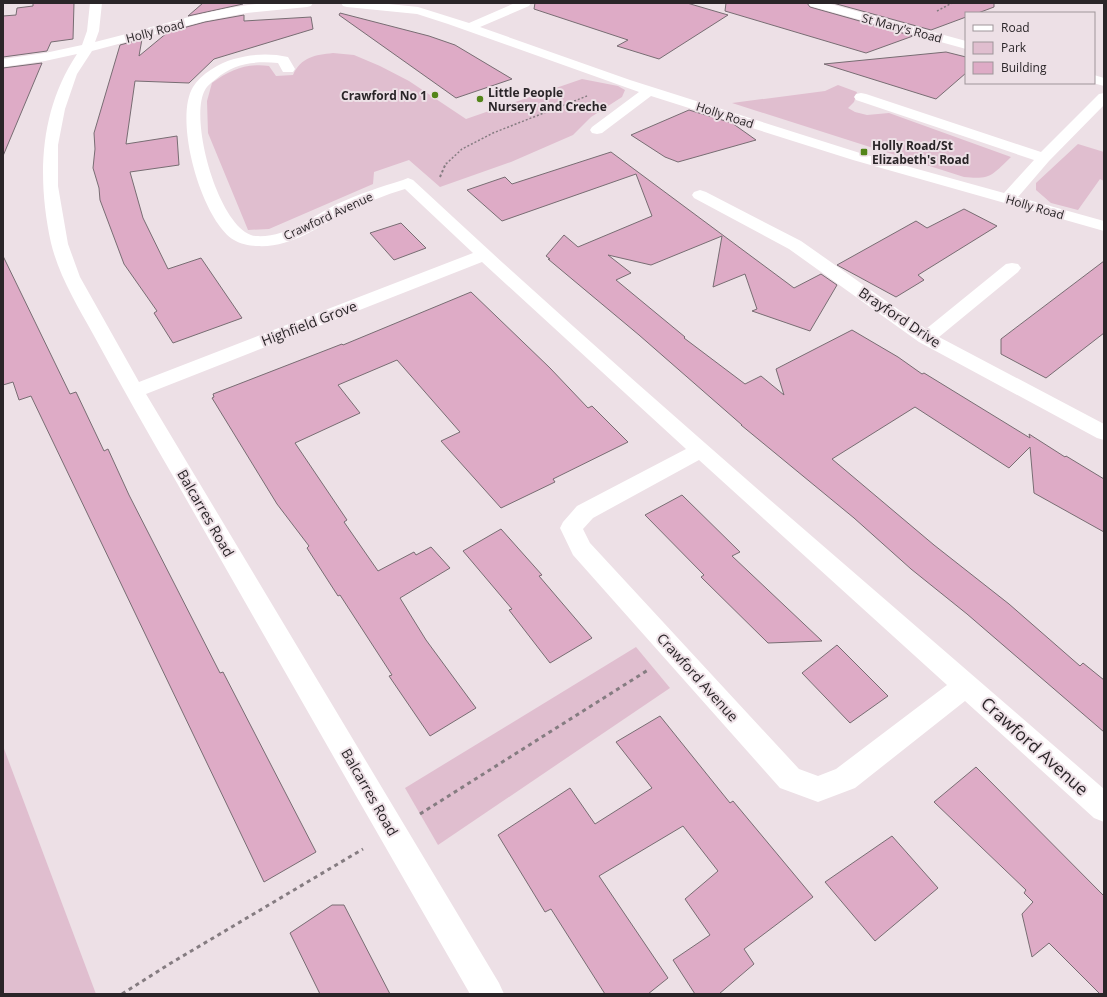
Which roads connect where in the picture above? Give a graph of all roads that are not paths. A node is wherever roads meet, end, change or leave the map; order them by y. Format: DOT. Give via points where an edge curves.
graph roads {
  1 [pos="96,3"];
  2 [pos="307,3"];
  3 [pos="347,3"];
  4 [pos="525,3"];
  5 [pos="814,3"];
  6 [pos="470,27"];
  7 [pos="965,45"];
  8 [pos="87,48"];
  9 [pos="289,62"];
  10 [pos="3,63"];
  11 [pos="649,91"];
  12 [pos="861,97"];
  13 [pos="1104,97"];
  14 [pos="597,130"];
  15 [pos="1044,158"];
  16 [pos="700,195"];
  17 [pos="1007,199"];
  18 [pos="1104,226"];
  19 [pos="484,255"];
  20 [pos="1012,268"];
  21 [pos="926,338"];
  22 [pos="134,390"];
  23 [pos="1104,433"];
  24 [pos="701,450"];
  25 [pos="966,685"];
  26 [pos="1104,808"];
  27 [pos="488,994"];
  1 -- 8 [label="street, Balcarres Road" via="93,31"];
  2 -- 8 [label="street, Holly Road" via="247,9"];
  3 -- 6 [label="street, Holly Road" via="418,11"];
  4 -- 6 [label="street"];
  5 -- 7 [label="street, St Mary's Road"];
  6 -- 11 [label="street, Holly Road"];
  8 -- 10 [label="street, Holly Road"];
  8 -- 22 [label="street, Balcarres Road" via="70,74 58,109 51,145 50,186 60,244 71,278"];
  9 -- 19 [label="street, Crawford Avenue" via="266,58 250,59 216,70 199,88 194,105 193,127 197,154 212,196 226,222 239,236 256,241 277,240 303,230 402,178"];
  11 -- 14 [label="street"];
  11 -- 17 [label="street, Holly Road" via="858,157"];
  12 -- 15 [label="street"];
  13 -- 15 [label="street"];
  15 -- 17 [label="street"];
  16 -- 21 [label="street, Brayford Drive" via="795,245"];
  17 -- 18 [label="street, Holly Road"];
  19 -- 22 [label="street, Highfield Grove"];
  19 -- 24 [label="street, Crawford Avenue"];
  20 -- 21 [label="street"];
  21 -- 23 [label="street, Brayford Drive"];
  22 -- 27 [label="street, Balcarres Road"];
  24 -- 25 [label="street, Crawford Avenue"];
  24 -- 25 [label="street, Crawford Avenue" via="585,512 571,528 581,549 790,779 818,789 845,779"];
  25 -- 26 [label="street, Crawford Avenue"];
}
